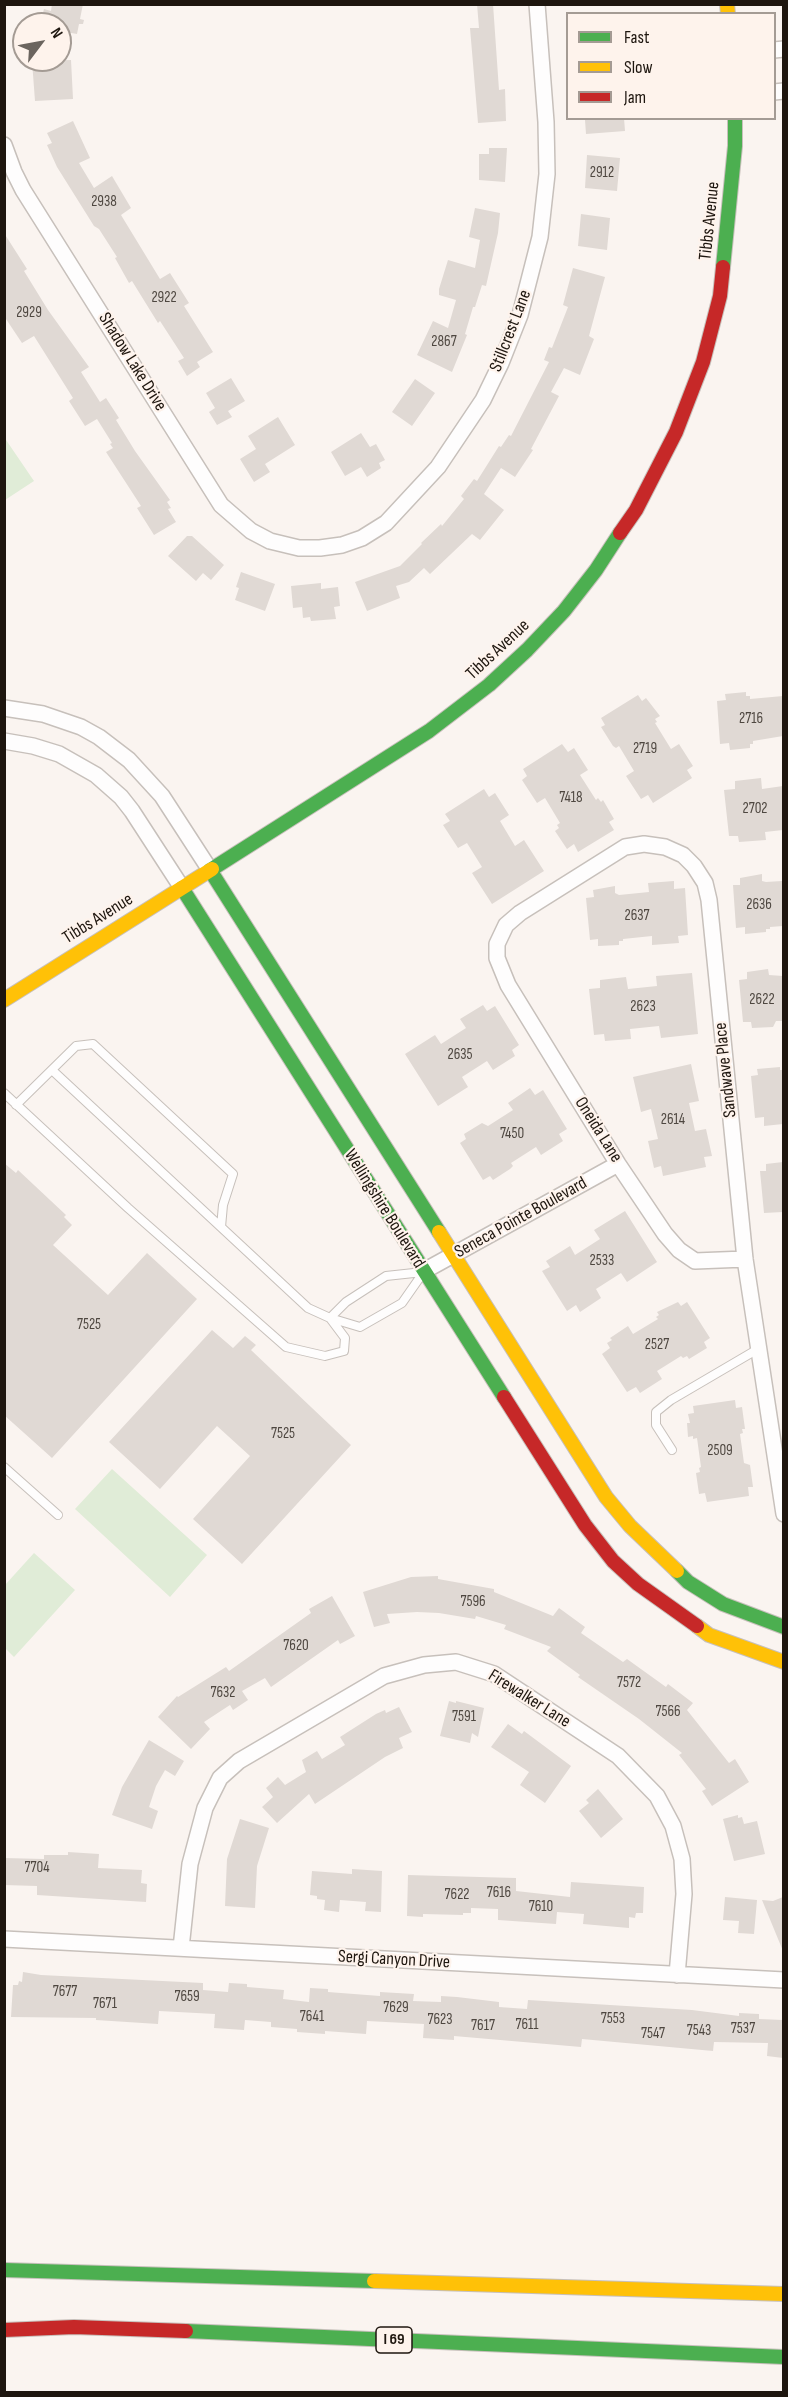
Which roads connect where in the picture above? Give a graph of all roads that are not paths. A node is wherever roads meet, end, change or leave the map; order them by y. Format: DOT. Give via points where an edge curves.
graph roads {
  1 [pos="537,4"];
  2 [pos="735,120"];
  3 [pos="4,145"];
  4 [pos="292,547"];
  5 [pos="4,708"];
  6 [pos="4,741"];
  7 [pos="210,870"];
  8 [pos="182,888"];
  9 [pos="497,945"];
  10 [pos="4,1000"];
  11 [pos="52,1070"];
  12 [pos="4,1093"];
  13 [pos="16,1105"];
  14 [pos="618,1164"];
  15 [pos="221,1227"];
  16 [pos="453,1257"];
  17 [pos="745,1259"];
  18 [pos="424,1271"];
  19 [pos="330,1318"];
  20 [pos="758,1349"];
  21 [pos="672,1450"];
  22 [pos="4,1467"];
  23 [pos="783,1514"];
  24 [pos="58,1515"];
  25 [pos="783,1627"];
  26 [pos="783,1662"];
  27 [pos="4,1939"];
  28 [pos="181,1948"];
  29 [pos="677,1975"];
  30 [pos="783,1980"];
  31 [pos="4,2270"];
  32 [pos="783,2294"];
  33 [pos="4,2330"];
  34 [pos="783,2357"];
  1 -- 4 [label="street, Stillcrest Lane" via="546,122 545,201 526,296 501,363 456,442 392,518 352,542 320,548"];
  2 -- 7 [label="main road, Tibbs Avenue" via="720,296 703,362 657,473 596,570 527,650 468,702"];
  3 -- 4 [label="street, Shadow Lake Drive" via="23,190 221,505 251,531"];
  5 -- 7 [label="street, Wellingshire Boulevard" via="42,714 81,728 129,759 162,796"];
  6 -- 8 [label="street, Wellingshire Boulevard" via="59,754 96,775 132,811"];
  7 -- 8 [label="main road, Tibbs Avenue"];
  7 -- 16 [label="main road, Wellingshire Boulevard"];
  8 -- 10 [label="main road, Tibbs Avenue"];
  8 -- 18 [label="main road, Wellingshire Boulevard"];
  9 -- 14 [label="street, Oneida Lane" via="497,958 508,985"];
  9 -- 17 [label="street, Sandwave Place" via="506,925 520,913 625,847 665,847 683,855 694,866 705,883 709,900"];
  11 -- 13 [label="lane"];
  11 -- 15 [label="lane"];
  11 -- 15 [label="lane" via="76,1046 93,1044 234,1174 223,1205"];
  12 -- 13 [label="lane"];
  13 -- 19 [label="lane" via="286,1347 326,1356 344,1351 345,1338"];
  14 -- 16 [label="street, Seneca Pointe Boulevard"];
  14 -- 17 [label="street, Oneida Lane" via="679,1250 695,1261"];
  15 -- 19 [label="lane" via="308,1308"];
  16 -- 18 [label="street, Seneca Pointe Boulevard"];
  16 -- 25 [label="main road, Wellingshire Boulevard" via="606,1497 630,1526 695,1587 723,1604"];
  17 -- 20 [label="street, Sandwave Place"];
  18 -- 19 [label="lane" via="386,1276 346,1302"];
  18 -- 19 [label="lane" via="402,1303 360,1327"];
  18 -- 26 [label="main road, Wellingshire Boulevard" via="585,1525 613,1561 638,1584 710,1635"];
  20 -- 21 [label="lane" via="656,1412 656,1425"];
  20 -- 23 [label="street, Sandwave Place"];
  22 -- 24 [label="lane"];
  27 -- 28 [label="street, Sergi Canyon Drive"];
  28 -- 29 [label="street, Sergi Canyon Drive"];
  28 -- 29 [label="street, Firewalker Lane" via="190,1864 205,1808 220,1779 239,1761 384,1676 424,1665 456,1662 494,1674 618,1756 657,1796 673,1826 682,1859 684,1894"];
  29 -- 30 [label="street, Sergi Canyon Drive"];
  31 -- 32 [label="main road"];
  33 -- 34 [label="main road, I 69" via="171,2331"];
}
